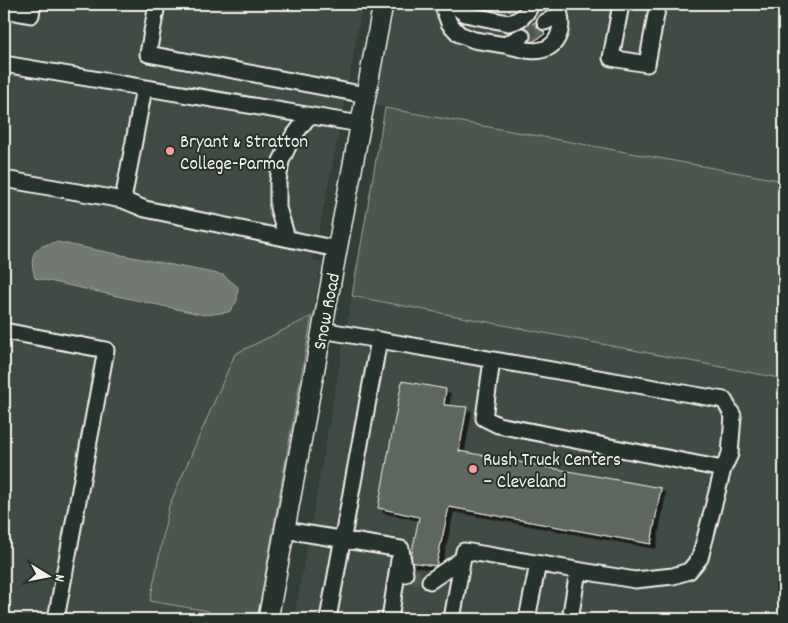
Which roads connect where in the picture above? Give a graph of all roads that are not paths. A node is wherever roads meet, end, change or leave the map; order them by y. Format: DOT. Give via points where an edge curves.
graph roads {
  1 [pos="33,4"];
  2 [pos="157,4"];
  3 [pos="383,4"];
  4 [pos="442,4"];
  5 [pos="457,4"];
  6 [pos="531,4"];
  7 [pos="621,4"];
  8 [pos="658,4"];
  9 [pos="4,10"];
  10 [pos="545,22"];
  11 [pos="522,36"];
  12 [pos="505,45"];
  13 [pos="4,64"];
  14 [pos="144,88"];
  15 [pos="366,94"];
  16 [pos="309,116"];
  17 [pos="360,124"];
  18 [pos="4,179"];
  19 [pos="123,200"];
  20 [pos="287,238"];
  21 [pos="337,249"];
  22 [pos="322,330"];
  23 [pos="4,331"];
  24 [pos="378,340"];
  25 [pos="492,360"];
  26 [pos="723,469"];
  27 [pos="284,530"];
  28 [pos="342,539"];
  29 [pos="401,549"];
  30 [pos="462,559"];
  31 [pos="538,564"];
  32 [pos="578,571"];
  33 [pos="406,574"];
  34 [pos="430,581"];
  35 [pos="56,619"];
  36 [pos="268,619"];
  37 [pos="328,619"];
  38 [pos="390,619"];
  39 [pos="452,619"];
  40 [pos="527,619"];
  41 [pos="570,619"];
  1 -- 9 [label="lane" via="31,15"];
  2 -- 15 [label="lane" via="148,54"];
  3 -- 15 [label="main road, Snow Road"];
  4 -- 12 [label="lane" via="449,23 459,34"];
  5 -- 6 [label="lane" via="465,14 508,23 524,16"];
  7 -- 8 [label="lane" via="611,58 647,64"];
  10 -- 12 [label="lane" via="560,14 559,36 549,47 540,51"];
  11 -- 12 [label="lane"];
  13 -- 14 [label="lane"];
  14 -- 16 [label="lane"];
  14 -- 19 [label="lane"];
  15 -- 17 [label="main road, Snow Road"];
  16 -- 17 [label="lane"];
  16 -- 20 [label="lane" via="292,138 281,161 278,208"];
  17 -- 21 [label="main road, Snow Road"];
  18 -- 19 [label="lane"];
  19 -- 20 [label="lane" via="145,209"];
  20 -- 21 [label="lane"];
  21 -- 22 [label="main road, Snow Road"];
  22 -- 24 [label="lane"];
  22 -- 27 [label="main road, Snow Road"];
  23 -- 35 [label="lane" via="106,350"];
  24 -- 25 [label="lane"];
  24 -- 28 [label="lane"];
  25 -- 26 [label="lane" via="484,418 498,426"];
  25 -- 26 [label="lane" via="724,400 733,416 730,454"];
  26 -- 32 [label="lane" via="700,558 689,571 635,580"];
  27 -- 28 [label="lane"];
  27 -- 36 [label="main road, Snow Road"];
  28 -- 29 [label="lane"];
  28 -- 37 [label="lane"];
  29 -- 33 [label="lane"];
  29 -- 38 [label="lane"];
  30 -- 31 [label="lane" via="464,551"];
  30 -- 34 [label="lane"];
  30 -- 39 [label="lane"];
  31 -- 32 [label="lane"];
  31 -- 40 [label="lane"];
  32 -- 41 [label="lane"];
}
